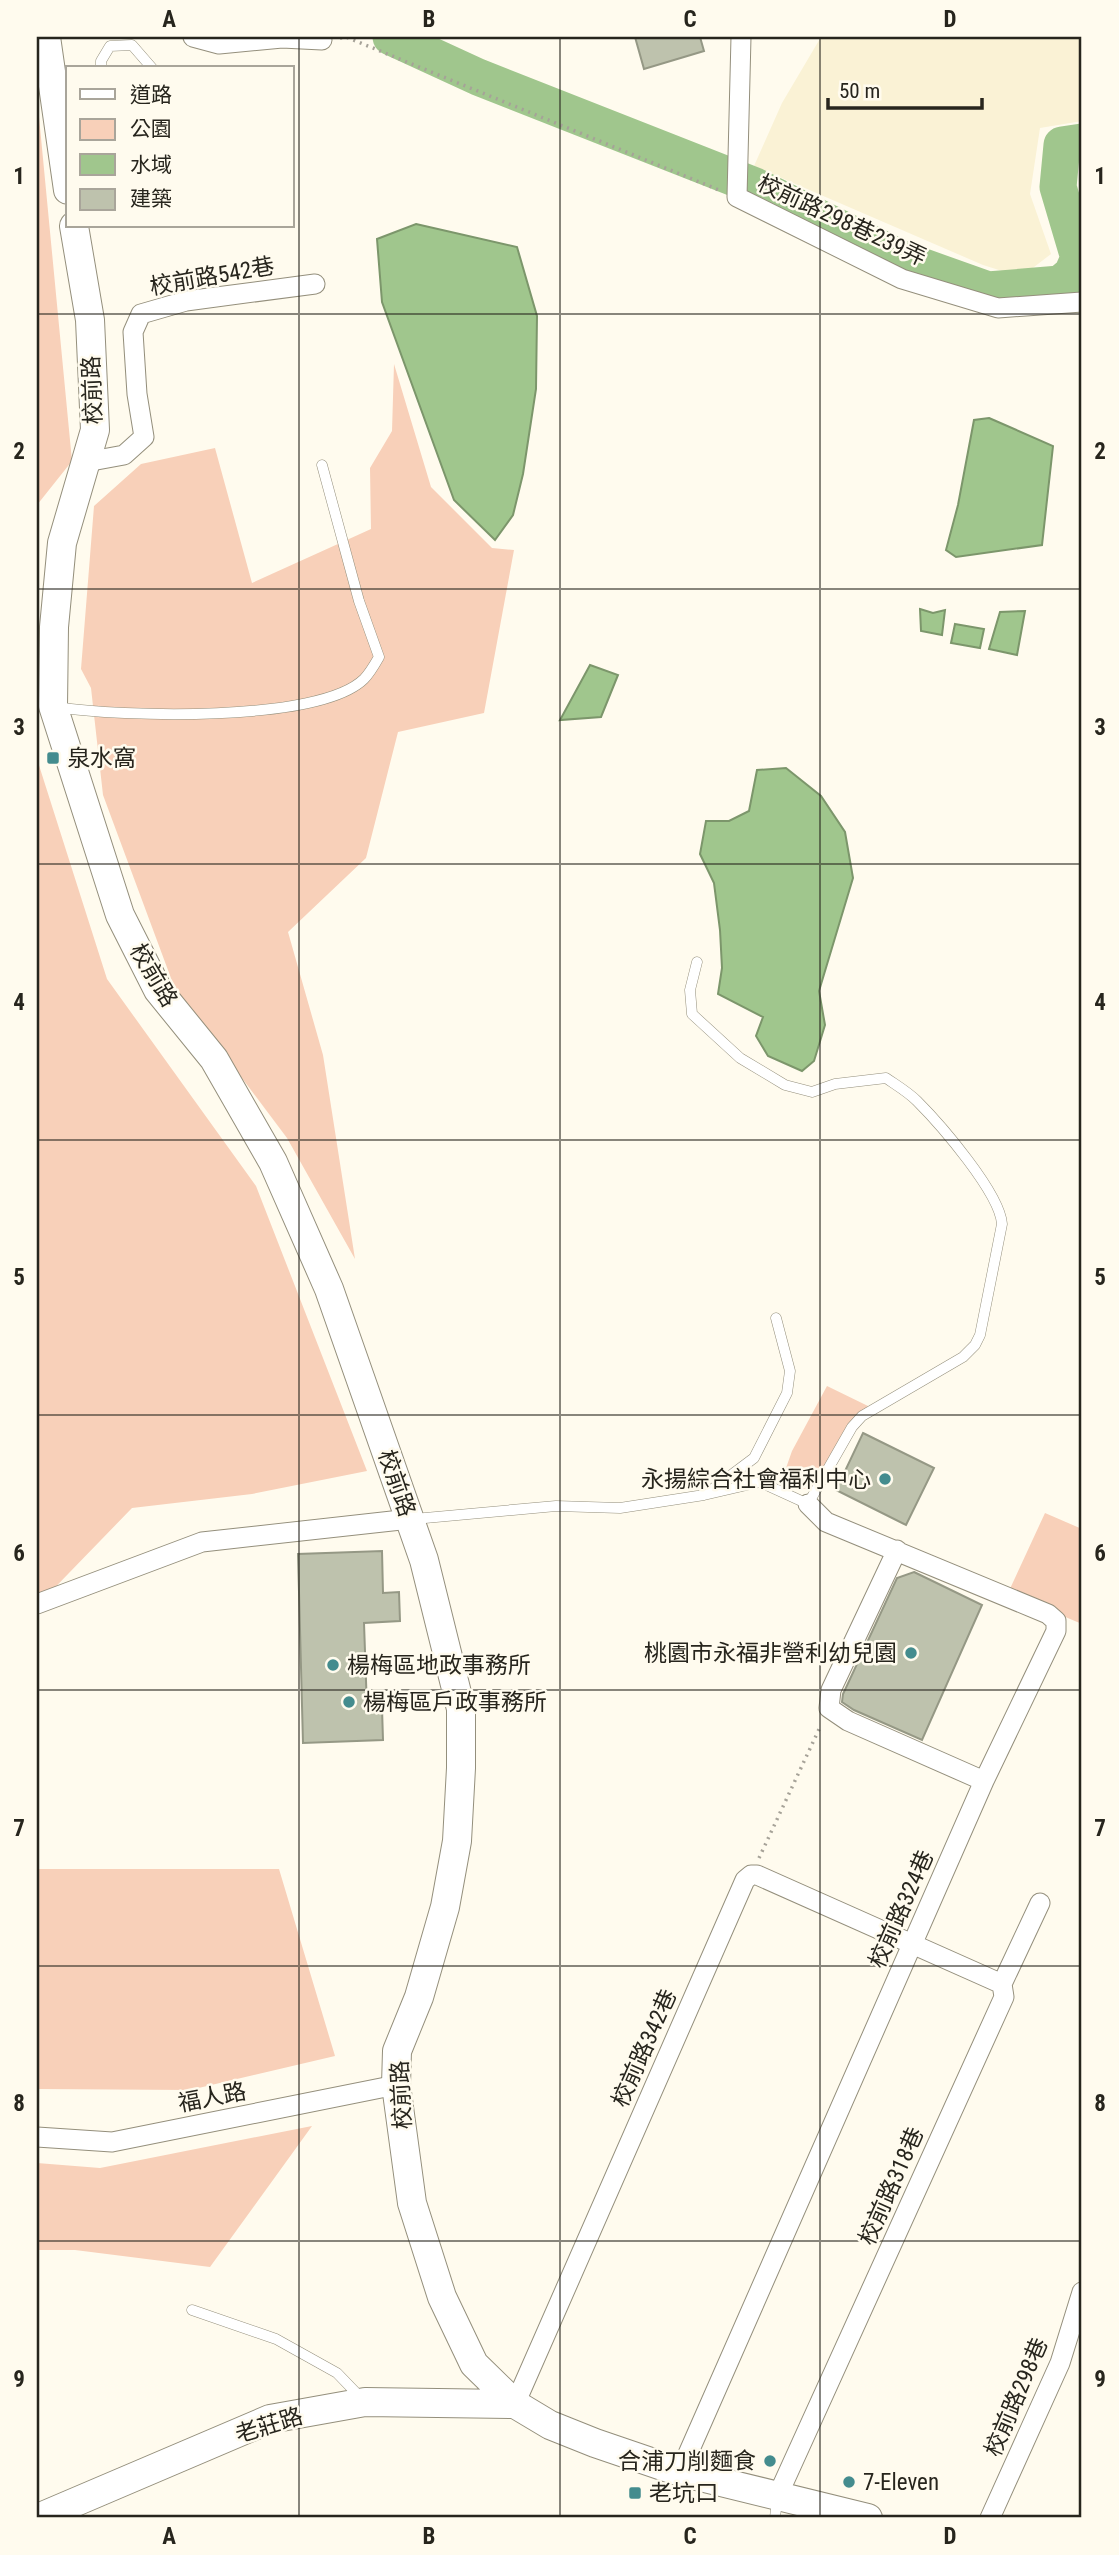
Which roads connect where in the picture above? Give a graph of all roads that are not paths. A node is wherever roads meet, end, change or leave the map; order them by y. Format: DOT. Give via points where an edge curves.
graph roads {
  1 [pos="46,37"];
  2 [pos="193,37"];
  3 [pos="741,37"];
  4 [pos="322,40"];
  5 [pos="101,66"];
  6 [pos="150,66"];
  7 [pos="65,149"];
  8 [pos="74,228"];
  9 [pos="316,284"];
  10 [pos="1082,302"];
  11 [pos="86,462"];
  12 [pos="322,466"];
  13 [pos="45,700"];
  14 [pos="697,962"];
  15 [pos="776,1318"];
  16 [pos="704,1495"];
  17 [pos="808,1504"];
  18 [pos="410,1520"];
  19 [pos="897,1550"];
  20 [pos="37,1604"];
  21 [pos="984,1781"];
  22 [pos="1040,1903"];
  23 [pos="912,1945"];
  24 [pos="1002,1984"];
  25 [pos="396,2085"];
  26 [pos="37,2137"];
  27 [pos="1082,2292"];
  28 [pos="192,2310"];
  29 [pos="365,2402"];
  30 [pos="515,2404"];
  31 [pos="680,2472"];
  32 [pos="776,2507"];
  33 [pos="38,2518"];
  34 [pos="868,2518"];
  35 [pos="990,2518"];
  1 -- 7 [label="street"];
  2 -- 4 [label="street" via="219,44 282,38"];
  3 -- 10 [label="street, 校前路298巷239弄" via="737,198 902,279 998,309"];
  5 -- 6 [label="lane" via="110,46 132,46"];
  8 -- 11 [label="street, 校前路" via="90,320 95,430"];
  9 -- 11 [label="street, 校前路542巷" via="186,301 141,314 133,332 144,437 124,455"];
  11 -- 13 [label="street, 校前路" via="62,543"];
  12 -- 13 [label="lane" via="379,657 364,680 318,700 245,713 92,712"];
  13 -- 18 [label="street, 校前路" via="120,915 159,990 214,1059 272,1162 329,1289"];
  14 -- 17 [label="lane" via="690,990 692,1014 740,1058 785,1085 812,1092 835,1084 886,1078 915,1099 947,1136 1002,1215 975,1345 963,1357 862,1416"];
  15 -- 16 [label="lane" via="790,1371 786,1393 754,1458"];
  16 -- 17 [label="lane" via="760,1482"];
  16 -- 18 [label="lane" via="620,1508 556,1506"];
  17 -- 19 [label="street, 校前路324巷" via="827,1522"];
  18 -- 20 [label="street" via="202,1542"];
  18 -- 25 [label="street, 校前路" via="461,1709 461,1768 457,1841 445,1907 419,1997 397,2051"];
  19 -- 21 [label="street" via="831,1690 829,1708 848,1721"];
  19 -- 21 [label="street, 校前路324巷" via="1056,1621 1056,1632"];
  21 -- 23 [label="street, 校前路324巷"];
  22 -- 24 [label="street, 校前路318巷"];
  23 -- 24 [label="street"];
  23 -- 30 [label="street, 校前路342巷" via="757,1875 745,1880"];
  23 -- 31 [label="street, 校前路324巷"];
  24 -- 32 [label="street, 校前路318巷" via="1004,1997"];
  25 -- 26 [label="street, 福人路" via="112,2142"];
  25 -- 30 [label="street, 校前路" via="412,2203 442,2297 474,2364"];
  27 -- 35 [label="street, 校前路298巷" via="1060,2363"];
  28 -- 29 [label="lane" via="276,2339 337,2373"];
  29 -- 30 [label="street, 老莊路"];
  29 -- 33 [label="street, 老莊路" via="270,2419"];
  30 -- 31 [label="street, 校前路" via="595,2444"];
  31 -- 32 [label="street, 校前路"];
  32 -- 34 [label="street, 校前路"];
}
